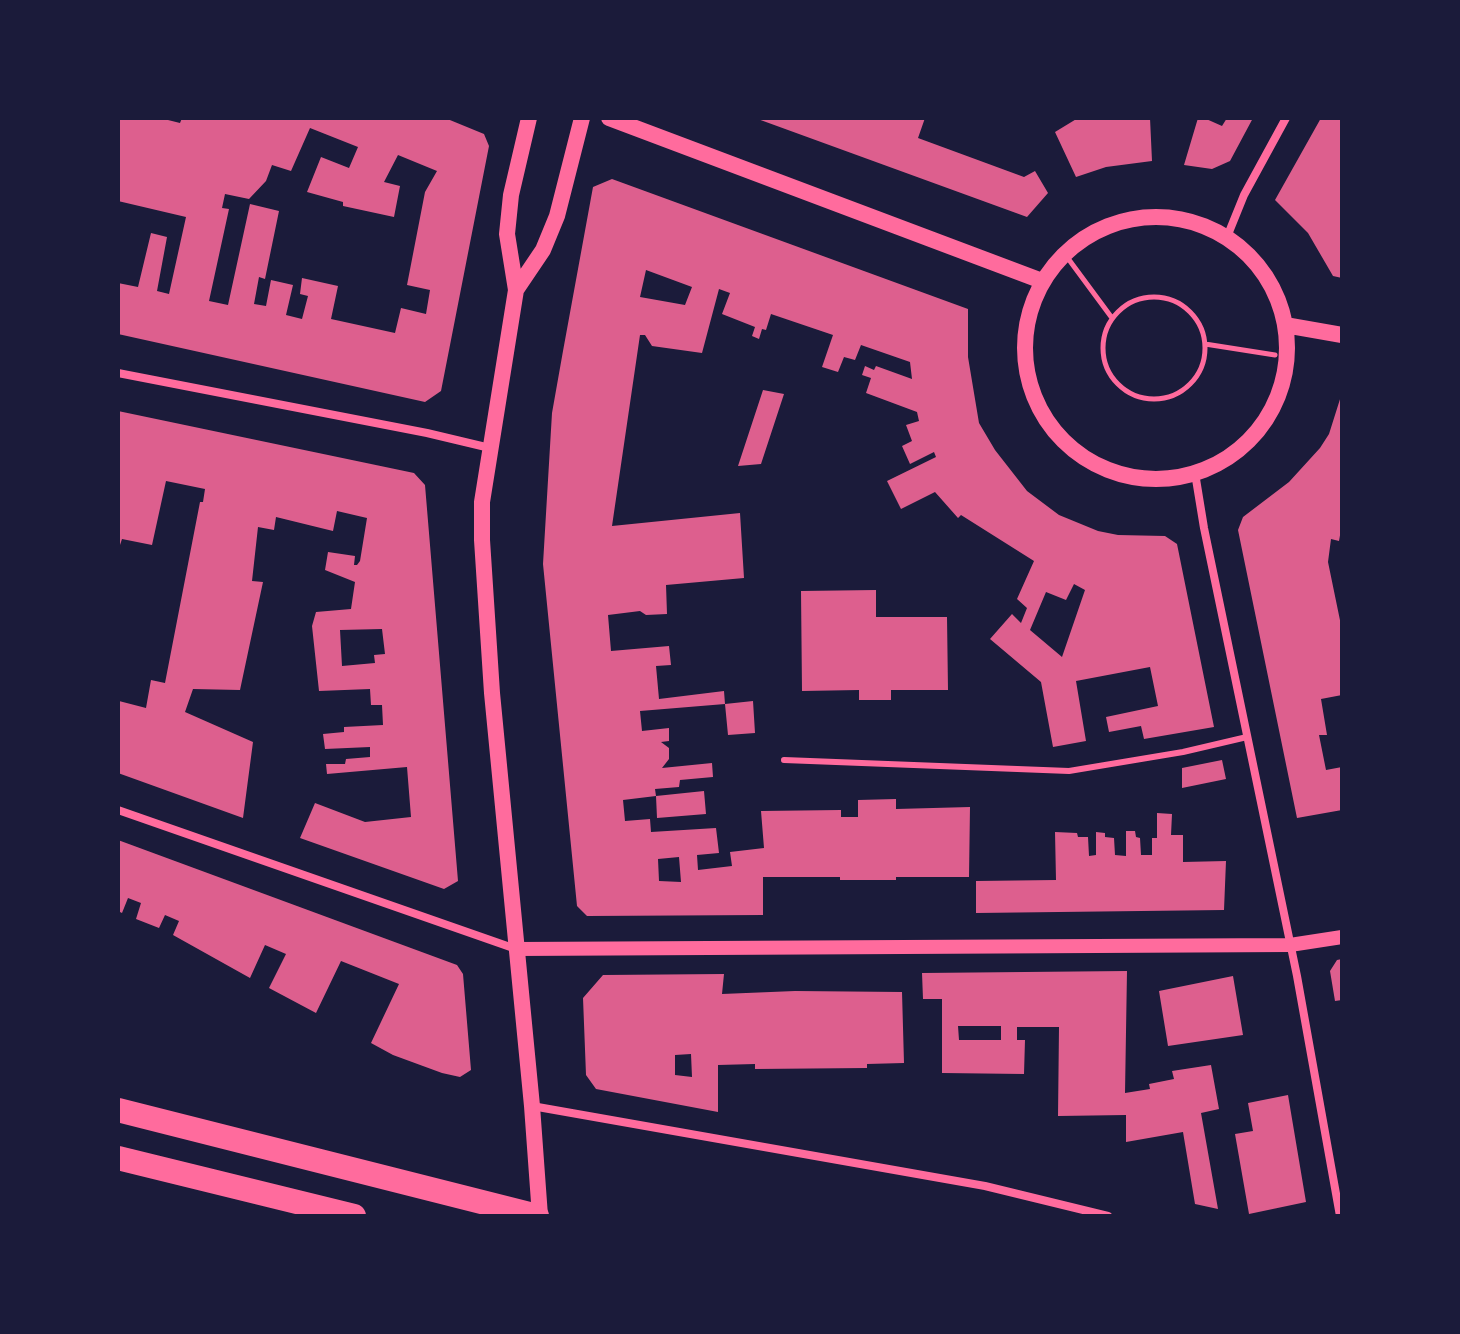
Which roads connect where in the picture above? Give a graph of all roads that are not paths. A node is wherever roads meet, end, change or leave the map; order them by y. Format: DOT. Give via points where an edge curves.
graph roads {
  1 [pos="582,118"];
  2 [pos="609,118"];
  3 [pos="1286,118"];
  4 [pos="528,119"];
  5 [pos="1227,237"];
  6 [pos="1042,281"];
  7 [pos="516,290"];
  8 [pos="1285,325"];
  9 [pos="1342,335"];
  10 [pos="118,373"];
  11 [pos="490,448"];
  12 [pos="1195,473"];
  13 [pos="1247,737"];
  14 [pos="784,760"];
  15 [pos="118,810"];
  16 [pos="1342,937"];
  17 [pos="1290,945"];
  18 [pos="516,949"];
  19 [pos="532,1106"];
  20 [pos="118,1110"];
  21 [pos="118,1158"];
  22 [pos="354,1216"];
  23 [pos="538,1216"];
  24 [pos="1108,1216"];
  25 [pos="1340,1216"];
  1 -- 7 [label="main road" via="557,216 543,250"];
  2 -- 6 [label="main road"];
  3 -- 5 [label="street"];
  4 -- 7 [label="main road" via="507,234"];
  5 -- 6 [label="main road" via="1160,216 1125,220 1093,232 1064,253"];
  5 -- 8 [label="main road" via="1254,261 1274,291"];
  6 -- 12 [label="main road" via="1026,323 1026,368 1040,411 1068,446 1106,470 1150,480"];
  7 -- 11 [label="main road"];
  8 -- 9 [label="main road"];
  8 -- 12 [label="main road" via="1287,357 1268,416 1224,461"];
  10 -- 11 [label="street"];
  11 -- 18 [label="main road" via="482,540"];
  12 -- 13 [label="street"];
  13 -- 14 [label="lane" via="1069,771"];
  13 -- 17 [label="street"];
  15 -- 18 [label="street"];
  16 -- 17 [label="street"];
  17 -- 18 [label="street"];
  17 -- 25 [label="street"];
  18 -- 19 [label="main road"];
  19 -- 23 [label="main road"];
  19 -- 24 [label="street" via="985,1186"];
  20 -- 23 [label="highway"];
  21 -- 22 [label="highway"];
}
